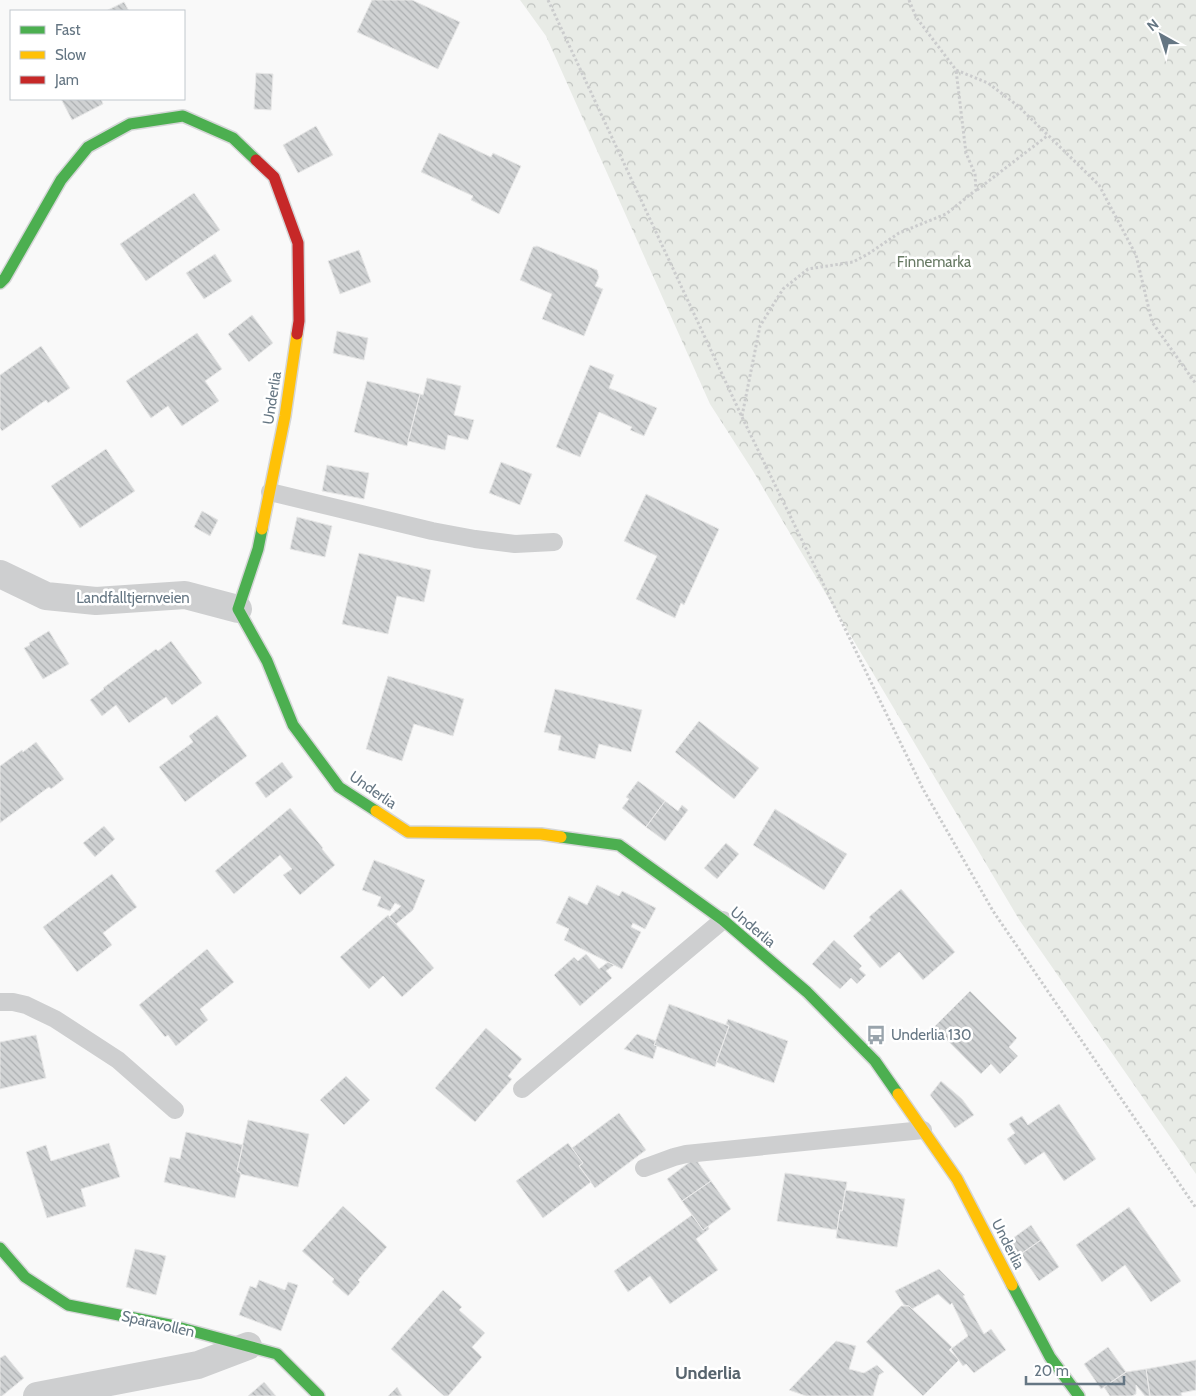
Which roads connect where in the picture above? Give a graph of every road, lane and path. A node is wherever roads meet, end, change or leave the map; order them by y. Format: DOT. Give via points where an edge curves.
graph roads {
  1 [pos="548,0"];
  2 [pos="909,0"];
  3 [pos="956,70"];
  4 [pos="1047,136"];
  5 [pos="976,190"];
  6 [pos="0,283"];
  7 [pos="1196,384"];
  8 [pos="742,418"];
  9 [pos="270,492"];
  10 [pos="554,542"];
  11 [pos="0,574"];
  12 [pos="238,609"];
  13 [pos="723,920"];
  14 [pos="0,1002"];
  15 [pos="522,1089"];
  16 [pos="175,1110"];
  17 [pos="923,1130"];
  18 [pos="644,1168"];
  19 [pos="1196,1208"];
  20 [pos="0,1248"];
  21 [pos="248,1346"];
  22 [pos="37,1396"];
  23 [pos="319,1396"];
  24 [pos="1080,1396"];
  1 -- 8 [label="path"];
  2 -- 3 [label="path" via="916,17"];
  3 -- 4 [label="path" via="988,83 1018,106"];
  3 -- 5 [label="path" via="966,153 975,174"];
  4 -- 5 [label="path"];
  4 -- 7 [label="path" via="1099,185 1136,255 1152,322"];
  5 -- 8 [label="path" via="946,214 899,233 853,262 808,269 783,289 760,326"];
  6 -- 9 [label="street, Underlia" via="61,180 88,146 130,124 183,116 233,138 274,177 298,243 299,321 286,416"];
  8 -- 19 [label="path" via="923,789 988,903"];
  9 -- 10 [label="lane" via="475,539 515,544"];
  9 -- 12 [label="street, Underlia" via="258,549"];
  11 -- 12 [label="street, Landfalltjernveien" via="46,596 96,601 185,595"];
  12 -- 13 [label="street, Underlia" via="267,661 293,726 339,787 400,827 408,832 541,834 619,845"];
  13 -- 15 [label="lane"];
  13 -- 17 [label="street, Underlia" via="807,992 875,1061"];
  14 -- 16 [label="lane" via="26,1005 55,1019 118,1060"];
  17 -- 18 [label="lane" via="686,1154"];
  17 -- 24 [label="street, Underlia" via="957,1179 1050,1357"];
  20 -- 21 [label="street, Sparavollen" via="25,1277 68,1305 170,1325"];
  21 -- 22 [label="street" via="198,1365"];
  21 -- 23 [label="street, Sparavollen" via="277,1354"];
}
